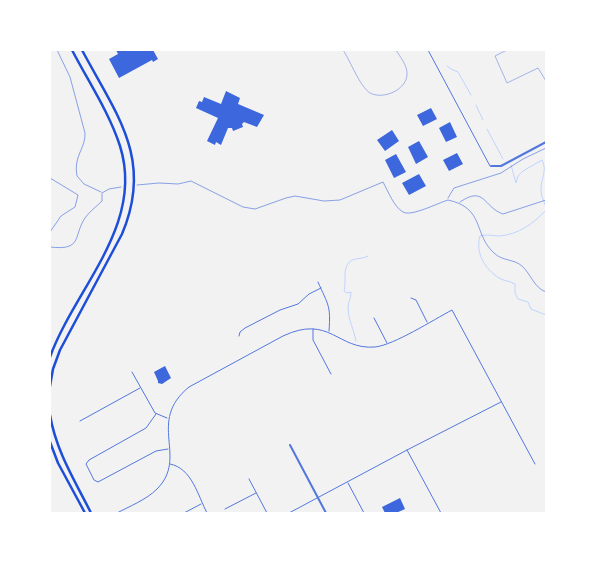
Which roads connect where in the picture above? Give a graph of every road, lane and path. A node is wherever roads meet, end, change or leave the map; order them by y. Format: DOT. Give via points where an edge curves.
graph roads {
  1 [pos="57,50"];
  2 [pos="72,50"];
  3 [pos="82,50"];
  4 [pos="343,50"];
  5 [pos="396,50"];
  6 [pos="428,50"];
  7 [pos="507,50"];
  8 [pos="546,81"];
  9 [pos="546,142"];
  10 [pos="546,148"];
  11 [pos="491,166"];
  12 [pos="50,178"];
  13 [pos="151,184"];
  14 [pos="113,188"];
  15 [pos="102,193"];
  16 [pos="448,200"];
  17 [pos="546,200"];
  18 [pos="458,203"];
  19 [pos="50,232"];
  20 [pos="50,247"];
  21 [pos="318,282"];
  22 [pos="321,288"];
  23 [pos="546,292"];
  24 [pos="411,298"];
  25 [pos="374,318"];
  26 [pos="427,323"];
  27 [pos="313,328"];
  28 [pos="330,332"];
  29 [pos="239,336"];
  30 [pos="387,344"];
  31 [pos="50,358"];
  32 [pos="132,372"];
  33 [pos="331,374"];
  34 [pos="50,386"];
  35 [pos="140,388"];
  36 [pos="502,402"];
  37 [pos="156,414"];
  38 [pos="50,415"];
  39 [pos="168,419"];
  40 [pos="80,420"];
  41 [pos="50,442"];
  42 [pos="290,445"];
  43 [pos="170,449"];
  44 [pos="407,450"];
  45 [pos="170,464"];
  46 [pos="535,464"];
  47 [pos="249,479"];
  48 [pos="348,482"];
  49 [pos="256,492"];
  50 [pos="318,498"];
  51 [pos="202,503"];
  52 [pos="225,509"];
  53 [pos="85,513"];
  54 [pos="92,513"];
  55 [pos="117,513"];
  56 [pos="184,513"];
  57 [pos="206,513"];
  58 [pos="267,513"];
  59 [pos="289,513"];
  60 [pos="326,513"];
  61 [pos="364,513"];
  62 [pos="441,513"];
  1 -- 15 [label="path" via="70,77 85,133 77,158 76,176"];
  2 -- 31 [label="main road" via="116,134 123,156 125,191 114,234"];
  3 -- 34 [label="main road" via="125,130 132,153 134,184 126,226 60,350"];
  4 -- 5 [label="lane" via="369,92 377,95 393,92 405,82 407,74"];
  6 -- 11 [label="street"];
  7 -- 8 [label="lane" via="495,56 507,83 538,68"];
  9 -- 11 [label="street" via="501,166"];
  10 -- 16 [label="path" via="501,173 454,188"];
  12 -- 19 [label="path" via="78,195 75,207 60,216"];
  13 -- 16 [label="path" via="191,181 251,210 295,196 340,200 383,182 404,213 411,214"];
  14 -- 15 [label="path"];
  15 -- 20 [label="path" via="102,201 86,217 75,242"];
  16 -- 18 [label="path"];
  17 -- 18 [label="path" via="503,214 477,195"];
  18 -- 23 [label="path" via="470,210 493,252 522,266"];
  21 -- 22 [label="street"];
  22 -- 28 [label="street" via="331,311"];
  22 -- 29 [label="street" via="298,304 244,328"];
  24 -- 26 [label="street" via="416,300"];
  25 -- 30 [label="street"];
  26 -- 30 [label="street"];
  26 -- 36 [label="street" via="452,310"];
  27 -- 28 [label="street"];
  27 -- 33 [label="street" via="313,340"];
  27 -- 39 [label="street" via="283,336 189,387 176,399"];
  28 -- 30 [label="street" via="367,347"];
  32 -- 35 [label="street"];
  35 -- 37 [label="street"];
  35 -- 40 [label="street"];
  36 -- 44 [label="street"];
  36 -- 46 [label="street"];
  37 -- 39 [label="street"];
  37 -- 43 [label="street" via="146,428 86,464 98,482 156,451"];
  38 -- 54 [label="main road" via="60,450"];
  39 -- 43 [label="street"];
  41 -- 53 [label="main road"];
  42 -- 50 [label="street"];
  43 -- 45 [label="street"];
  44 -- 48 [label="street"];
  44 -- 62 [label="street"];
  45 -- 51 [label="street" via="179,466 186,473"];
  45 -- 55 [label="street" via="158,488"];
  47 -- 49 [label="street"];
  48 -- 50 [label="street"];
  48 -- 61 [label="street"];
  49 -- 52 [label="street"];
  49 -- 58 [label="street"];
  50 -- 59 [label="street"];
  50 -- 60 [label="street"];
  51 -- 56 [label="street"];
  51 -- 57 [label="street"];
}
